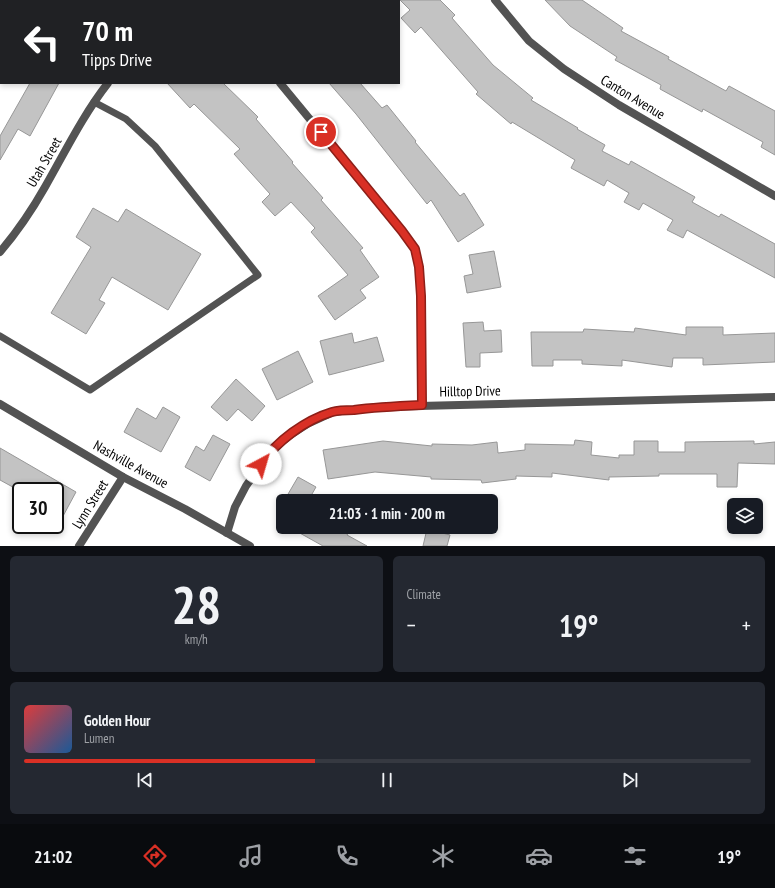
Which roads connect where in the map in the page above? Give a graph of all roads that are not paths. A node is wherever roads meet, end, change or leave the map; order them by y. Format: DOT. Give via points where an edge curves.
graph roads {
  1 [pos="494,0"];
  2 [pos="107,84"];
  3 [pos="281,84"];
  4 [pos="94,102"];
  5 [pos="775,196"];
  6 [pos="0,252"];
  7 [pos="0,336"];
  8 [pos="775,397"];
  9 [pos="0,404"];
  10 [pos="422,405"];
  11 [pos="124,477"];
  12 [pos="227,533"];
  13 [pos="79,546"];
  14 [pos="250,546"];
  1 -- 5 [label="street, Canton Avenue" via="529,41 564,69 619,105"];
  2 -- 4 [label="street, Utah Street"];
  3 -- 10 [label="street" via="415,249 421,296"];
  4 -- 6 [label="street, Utah Street" via="18,231"];
  4 -- 7 [label="lane" via="126,119 154,146 258,275 90,390"];
  8 -- 10 [label="street, Hilltop Drive"];
  9 -- 11 [label="street, Nashville Avenue"];
  10 -- 12 [label="street, Hilltop Drive" via="379,406 333,412 288,436 269,453 246,486 235,507"];
  11 -- 12 [label="street, Nashville Avenue"];
  11 -- 13 [label="street, Lynn Street"];
  12 -- 14 [label="street, Nashville Avenue"];
}
